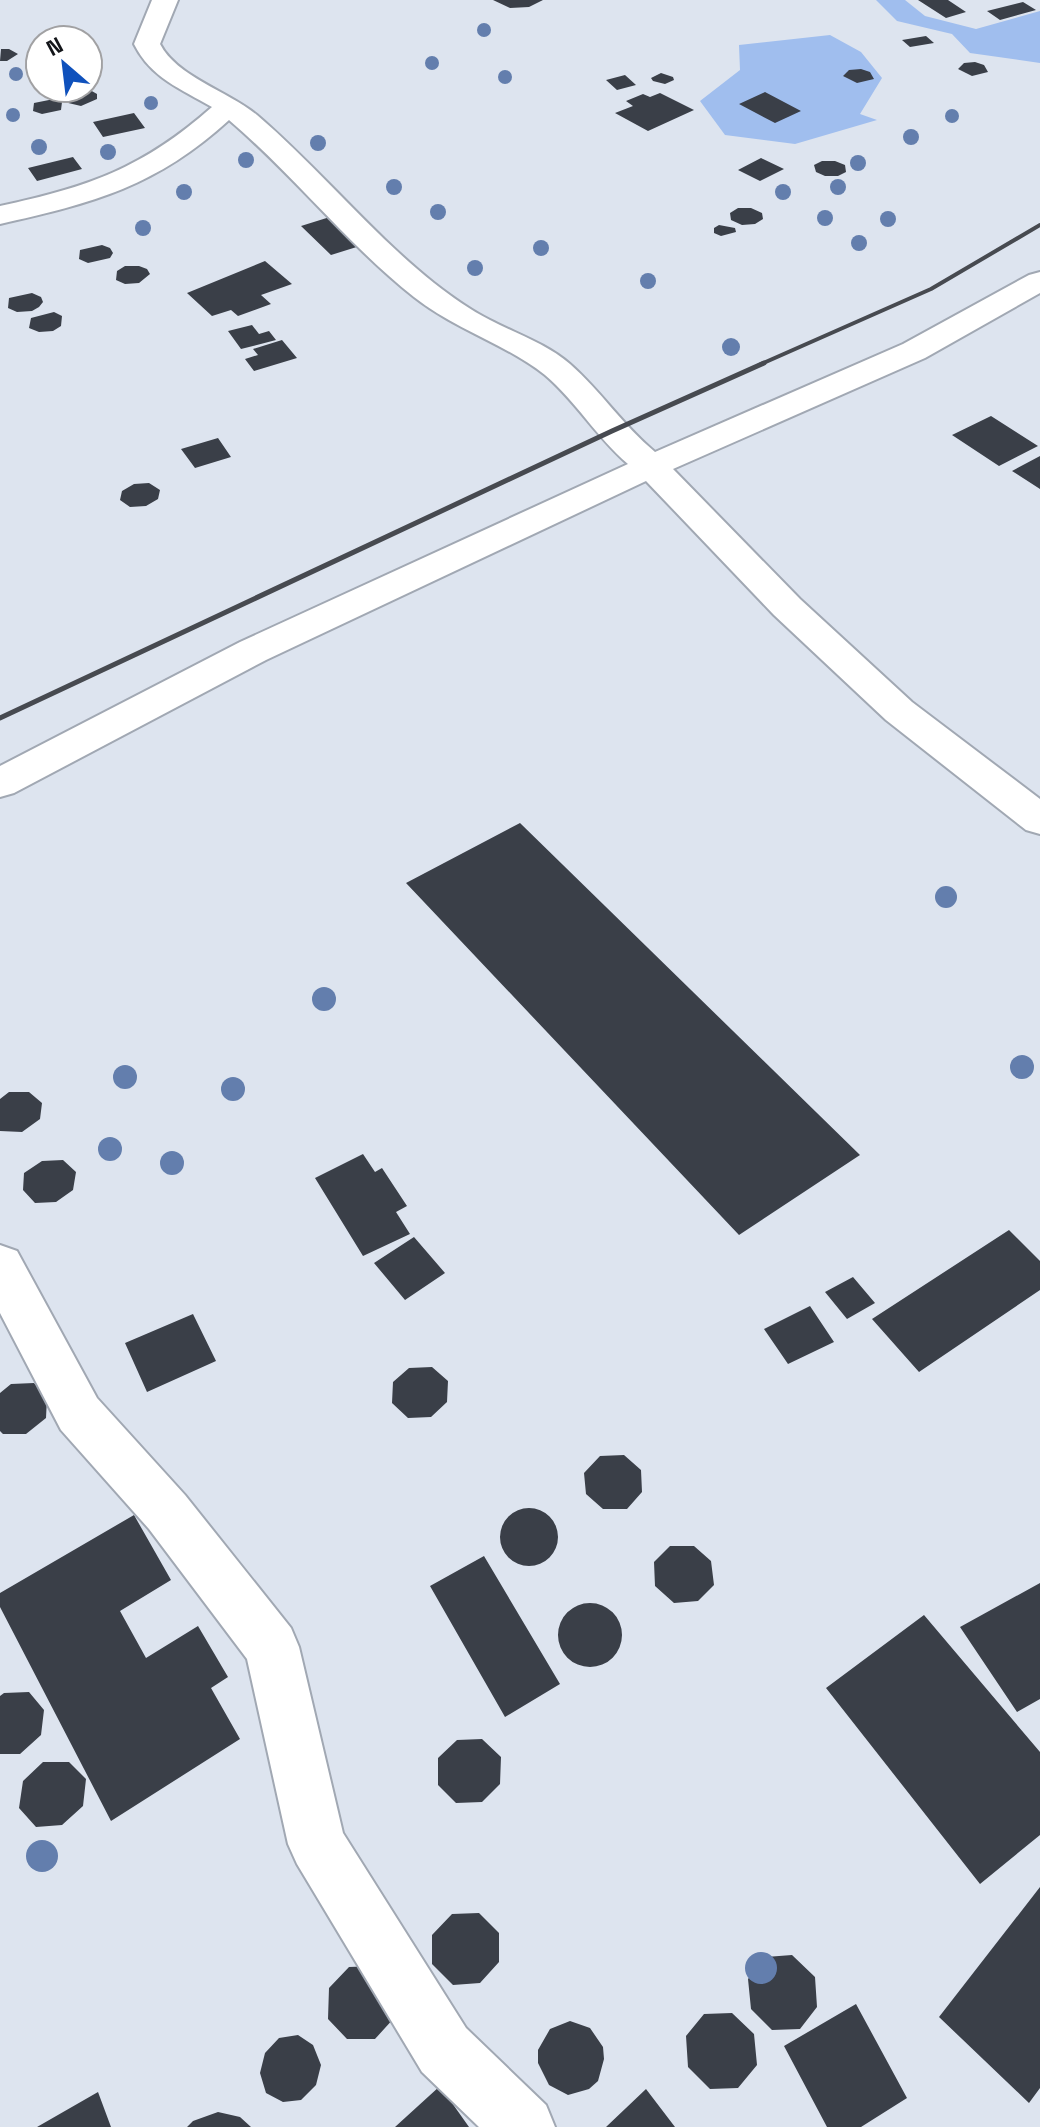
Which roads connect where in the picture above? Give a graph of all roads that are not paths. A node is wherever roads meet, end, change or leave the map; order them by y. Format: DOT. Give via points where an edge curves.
graph roads {
  1 [pos="165,0"];
  2 [pos="229,106"];
  3 [pos="0,215"];
  4 [pos="1040,281"];
  5 [pos="651,466"];
  6 [pos="0,783"];
  7 [pos="1040,820"];
  8 [pos="0,1266"];
  9 [pos="524,2127"];
  1 -- 2 [label="street" via="148,35 150,54 169,72"];
  2 -- 3 [label="street" via="179,150 145,169 101,188"];
  2 -- 5 [label="street" via="289,157 379,253 458,315 558,371"];
  4 -- 5 [label="street" via="914,351"];
  5 -- 6 [label="street" via="253,651"];
  5 -- 7 [label="street" via="787,607 899,711"];
  8 -- 9 [label="street" via="79,1414 167,1512 272,1647 317,1844 444,2050"];
}
